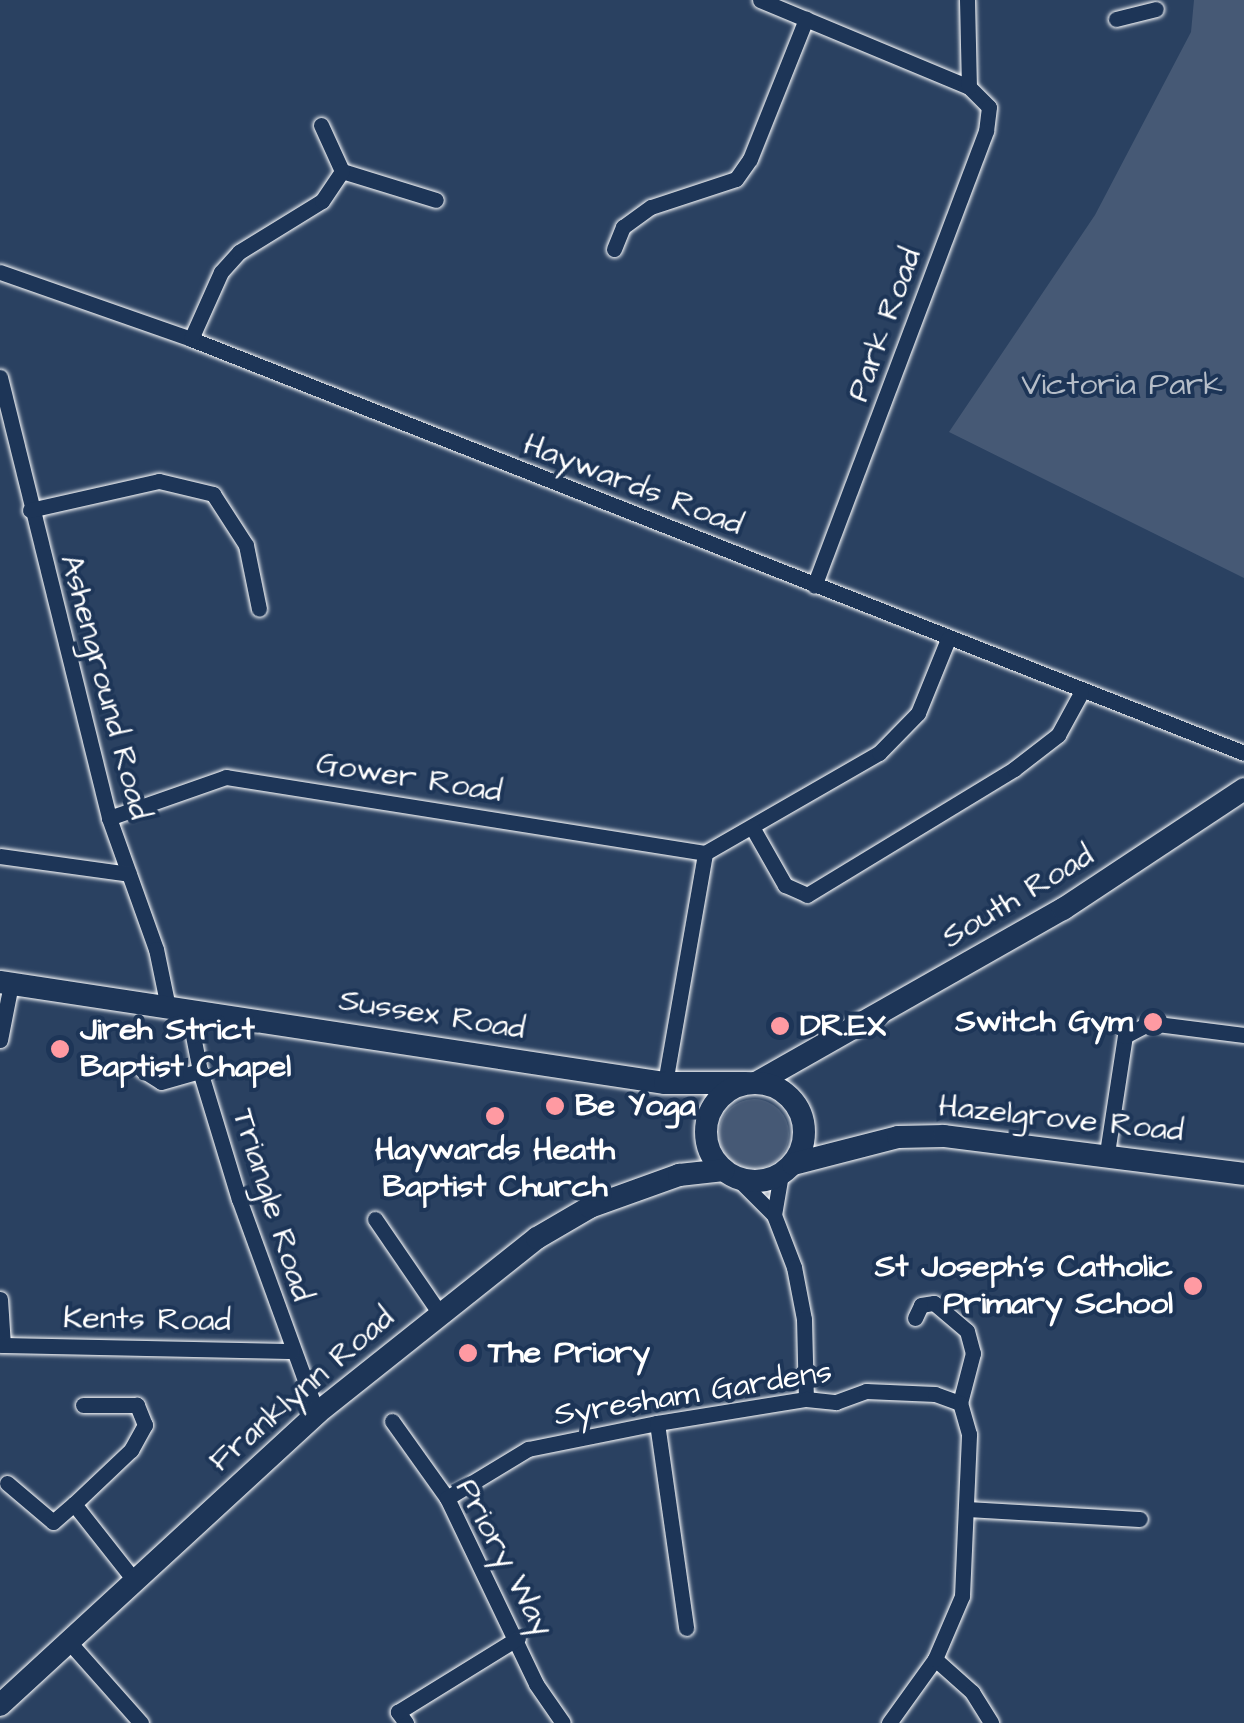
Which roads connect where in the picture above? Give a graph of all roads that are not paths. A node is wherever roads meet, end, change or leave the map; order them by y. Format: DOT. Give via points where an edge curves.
graph roads {
  1 [pos="760,0"];
  2 [pos="967,0"];
  3 [pos="1134,7"];
  4 [pos="1156,9"];
  5 [pos="806,19"];
  6 [pos="1116,19"];
  7 [pos="969,87"];
  8 [pos="321,125"];
  9 [pos="342,171"];
  10 [pos="436,200"];
  11 [pos="614,250"];
  12 [pos="0,272"];
  13 [pos="191,340"];
  14 [pos="0,377"];
  15 [pos="30,510"];
  16 [pos="814,586"];
  17 [pos="259,609"];
  18 [pos="948,639"];
  19 [pos="1081,692"];
  20 [pos="1244,753"];
  21 [pos="1244,789"];
  22 [pos="109,818"];
  23 [pos="752,827"];
  24 [pos="705,853"];
  25 [pos="0,856"];
  26 [pos="128,874"];
  27 [pos="5,983"];
  28 [pos="178,1008"];
  29 [pos="1244,1035"];
  30 [pos="0,1040"];
  31 [pos="819,1051"];
  32 [pos="142,1070"];
  33 [pos="200,1072"];
  34 [pos="665,1082"];
  35 [pos="752,1083"];
  36 [pos="794,1102"];
  37 [pos="804,1126"];
  38 [pos="707,1133"];
  39 [pos="871,1146"];
  40 [pos="1107,1152"];
  41 [pos="787,1169"];
  42 [pos="731,1174"];
  43 [pos="1244,1174"];
  44 [pos="679,1175"];
  45 [pos="774,1215"];
  46 [pos="375,1219"];
  47 [pos="0,1299"];
  48 [pos="440,1314"];
  49 [pos="915,1318"];
  50 [pos="2,1345"];
  51 [pos="292,1350"];
  52 [pos="806,1399"];
  53 [pos="960,1403"];
  54 [pos="83,1405"];
  55 [pos="317,1413"];
  56 [pos="392,1421"];
  57 [pos="657,1423"];
  58 [pos="7,1483"];
  59 [pos="447,1498"];
  60 [pos="74,1504"];
  61 [pos="966,1509"];
  62 [pos="1140,1519"];
  63 [pos="134,1580"];
  64 [pos="686,1628"];
  65 [pos="518,1638"];
  66 [pos="70,1643"];
  67 [pos="935,1658"];
  68 [pos="0,1705"];
  69 [pos="141,1723"];
  70 [pos="406,1723"];
  71 [pos="563,1723"];
  72 [pos="889,1723"];
  73 [pos="990,1723"];
  1 -- 5 [label="street"];
  2 -- 7 [label="street"];
  3 -- 4 [label="street"];
  3 -- 6 [label="street"];
  5 -- 7 [label="street"];
  5 -- 11 [label="street" via="736,179 652,207 623,227"];
  7 -- 16 [label="street, Park Road" via="989,107 986,131"];
  8 -- 9 [label="street"];
  9 -- 10 [label="street"];
  9 -- 13 [label="street" via="322,202 240,252 221,272"];
  12 -- 13 [label="street, Haywards Road"];
  13 -- 16 [label="street, Haywards Road"];
  14 -- 15 [label="street, Ashenground Road"];
  15 -- 17 [label="street" via="159,481 213,494 246,545"];
  15 -- 22 [label="street, Ashenground Road"];
  16 -- 18 [label="street, Haywards Road"];
  18 -- 19 [label="street, Haywards Road"];
  18 -- 23 [label="street" via="918,713 879,753"];
  19 -- 20 [label="street, Haywards Road"];
  19 -- 23 [label="street" via="1058,735 1014,769 807,895 786,885"];
  21 -- 31 [label="main road, South Road" via="1125,871"];
  22 -- 24 [label="street, Gower Road" via="226,777"];
  22 -- 26 [label="street, Ashenground Road"];
  23 -- 24 [label="street"];
  24 -- 34 [label="street"];
  25 -- 26 [label="street"];
  26 -- 28 [label="street, Ashenground Road"];
  27 -- 28 [label="main road, Sussex Road"];
  27 -- 30 [label="street"];
  28 -- 33 [label="street, Triangle Road"];
  28 -- 34 [label="main road, Sussex Road"];
  29 -- 40 [label="street" via="1149,1023 1125,1036"];
  31 -- 35 [label="main road, South Road"];
  31 -- 36 [label="main road"];
  32 -- 33 [label="street" via="161,1082"];
  33 -- 51 [label="street, Triangle Road"];
  34 -- 35 [label="main road, Sussex Road"];
  34 -- 38 [label="main road" via="687,1096"];
  35 -- 36 [label="main road"];
  35 -- 38 [label="main road" via="720,1098"];
  36 -- 37 [label="main road"];
  37 -- 39 [label="main road, Hazelgrove Road" via="830,1140"];
  37 -- 41 [label="main road"];
  38 -- 42 [label="main road"];
  38 -- 44 [label="main road"];
  39 -- 40 [label="main road, Hazelgrove Road" via="944,1136"];
  39 -- 41 [label="main road, Hazelgrove Road"];
  40 -- 43 [label="main road, Hazelgrove Road"];
  41 -- 42 [label="main road"];
  41 -- 45 [label="street"];
  42 -- 44 [label="main road, Franklynn Road"];
  42 -- 45 [label="street"];
  44 -- 48 [label="main road, Franklynn Road" via="590,1208 538,1238"];
  45 -- 52 [label="street" via="804,1319"];
  46 -- 48 [label="street"];
  47 -- 50 [label="street"];
  48 -- 55 [label="main road, Franklynn Road"];
  49 -- 53 [label="street" via="921,1304 934,1303 967,1332 973,1353"];
  50 -- 51 [label="street, Kents Road"];
  51 -- 55 [label="street, Triangle Road"];
  52 -- 53 [label="street, Syresham Gardens" via="836,1402 866,1391 935,1394"];
  52 -- 57 [label="street, Syresham Gardens"];
  53 -- 61 [label="street" via="969,1434"];
  54 -- 60 [label="street" via="137,1405 145,1424 131,1450"];
  55 -- 63 [label="main road, Franklynn Road"];
  56 -- 59 [label="street, Priory Way"];
  57 -- 59 [label="street, Syresham Gardens" via="528,1448"];
  57 -- 64 [label="street"];
  58 -- 60 [label="street" via="54,1522"];
  59 -- 65 [label="street, Priory Way"];
  60 -- 63 [label="street"];
  61 -- 62 [label="street"];
  61 -- 67 [label="street" via="962,1596"];
  63 -- 66 [label="main road, Franklynn Road"];
  65 -- 70 [label="street" via="398,1712"];
  65 -- 71 [label="street, Priory Way" via="536,1684"];
  66 -- 68 [label="main road, Franklynn Road"];
  66 -- 69 [label="street"];
  67 -- 72 [label="street"];
  67 -- 73 [label="street" via="972,1692"];
}
